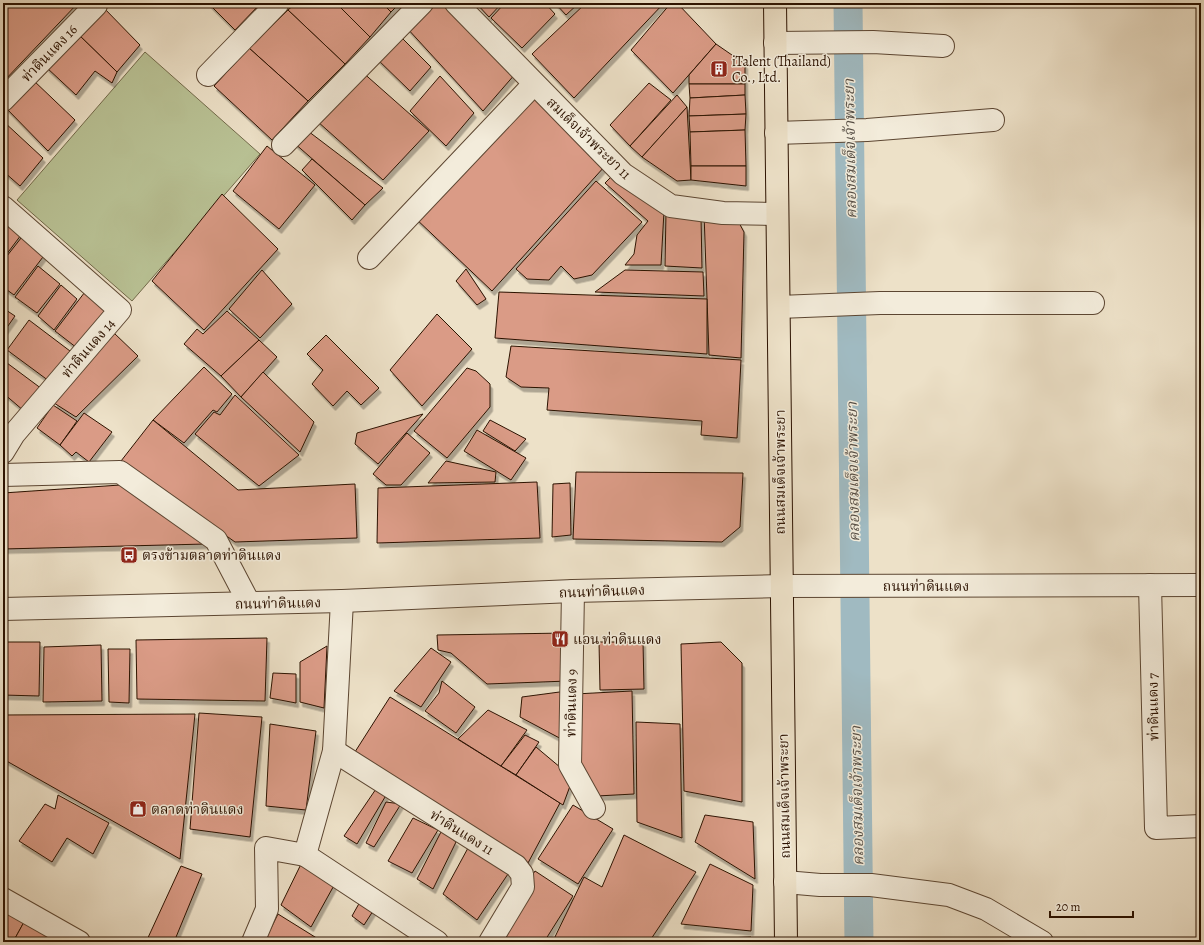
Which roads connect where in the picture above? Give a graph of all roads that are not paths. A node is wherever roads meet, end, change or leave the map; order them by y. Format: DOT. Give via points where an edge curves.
graph roads {
  1 [pos="278,3"];
  2 [pos="422,3"];
  3 [pos="456,3"];
  4 [pos="775,3"];
  5 [pos="96,5"];
  6 [pos="775,43"];
  7 [pos="943,46"];
  8 [pos="208,75"];
  9 [pos="534,84"];
  10 [pos="3,100"];
  11 [pos="993,120"];
  12 [pos="776,133"];
  13 [pos="283,145"];
  14 [pos="3,207"];
  15 [pos="777,214"];
  16 [pos="369,258"];
  17 [pos="1093,302"];
  18 [pos="779,307"];
  19 [pos="7,437"];
  20 [pos="3,475"];
  21 [pos="1201,584"];
  22 [pos="1150,585"];
  23 [pos="781,586"];
  24 [pos="573,591"];
  25 [pos="342,601"];
  26 [pos="249,603"];
  27 [pos="3,609"];
  28 [pos="334,751"];
  29 [pos="594,808"];
  30 [pos="1201,826"];
  31 [pos="305,855"];
  32 [pos="785,882"];
  33 [pos="3,899"];
  34 [pos="79,942"];
  35 [pos="253,942"];
  36 [pos="437,942"];
  37 [pos="490,942"];
  38 [pos="786,942"];
  39 [pos="1042,942"];
  1 -- 8 [label="street"];
  2 -- 13 [label="street"];
  3 -- 9 [label="street, สมเด็จเจ้าพระยา 11"];
  4 -- 6 [label="main road, ถนนสมเด็จเจ้าพระยา"];
  5 -- 10 [label="street, ท่าดินแดง 16"];
  6 -- 7 [label="street" via="873,42"];
  6 -- 12 [label="main road, ถนนสมเด็จเจ้าพระยา"];
  9 -- 15 [label="street, สมเด็จเจ้าพระยา 11" via="623,174 671,206 723,213"];
  9 -- 16 [label="street"];
  11 -- 12 [label="street" via="867,130"];
  12 -- 15 [label="main road, ถนนสมเด็จเจ้าพระยา"];
  14 -- 19 [label="street, ท่าดินแดง 14" via="120,310"];
  15 -- 18 [label="main road, ถนนสมเด็จเจ้าพระยา"];
  17 -- 18 [label="street" via="880,303"];
  18 -- 23 [label="main road, ถนนสมเด็จเจ้าพระยา"];
  20 -- 26 [label="street" via="120,472 216,540"];
  21 -- 22 [label="street, ถนนท่าดินแดง"];
  22 -- 23 [label="street, ถนนท่าดินแดง"];
  22 -- 30 [label="street, ท่าดินแดง 7" via="1156,828"];
  23 -- 24 [label="street, ถนนท่าดินแดง"];
  23 -- 32 [label="main road, ถนนสมเด็จเจ้าพระยา"];
  24 -- 25 [label="street, ถนนท่าดินแดง"];
  24 -- 29 [label="street, ท่าดินแดง 9" via="570,765"];
  25 -- 26 [label="street, ถนนท่าดินแดง"];
  25 -- 28 [label="street"];
  26 -- 27 [label="street, ถนนท่าดินแดง"];
  28 -- 31 [label="street"];
  28 -- 37 [label="street, ท่าดินแดง 11" via="516,866 522,874 523,887"];
  31 -- 35 [label="street" via="266,848 267,909"];
  31 -- 36 [label="street"];
  32 -- 38 [label="main road, ถนนสมเด็จเจ้าพระยา"];
  32 -- 39 [label="street" via="871,885 949,895 986,909"];
  33 -- 34 [label="street"];
}
